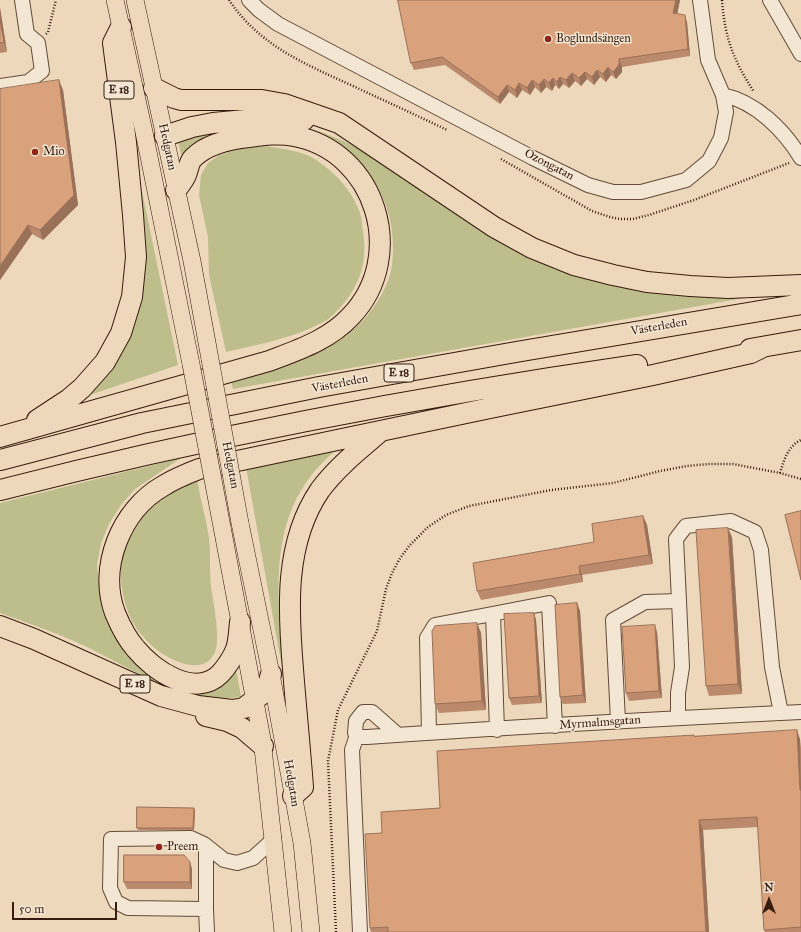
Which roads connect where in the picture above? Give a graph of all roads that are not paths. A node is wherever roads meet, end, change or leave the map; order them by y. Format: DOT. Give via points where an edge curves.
graph roads {
  1 [pos="22,0"];
  2 [pos="115,0"];
  3 [pos="135,0"];
  4 [pos="249,0"];
  5 [pos="700,0"];
  6 [pos="770,0"];
  7 [pos="121,27"];
  8 [pos="801,54"];
  9 [pos="0,86"];
  10 [pos="154,88"];
  11 [pos="723,95"];
  12 [pos="317,115"];
  13 [pos="165,136"];
  14 [pos="795,138"];
  15 [pos="146,140"];
  16 [pos="801,158"];
  17 [pos="176,190"];
  18 [pos="801,285"];
  19 [pos="801,304"];
  20 [pos="801,340"];
  21 [pos="763,347"];
  22 [pos="22,430"];
  23 [pos="382,430"];
  24 [pos="0,437"];
  25 [pos="0,460"];
  26 [pos="0,490"];
  27 [pos="679,601"];
  28 [pos="492,614"];
  29 [pos="240,622"];
  30 [pos="0,626"];
  31 [pos="271,674"];
  32 [pos="254,701"];
  33 [pos="198,706"];
  34 [pos="801,712"];
  35 [pos="781,713"];
  36 [pos="678,718"];
  37 [pos="618,721"];
  38 [pos="555,726"];
  39 [pos="497,730"];
  40 [pos="429,734"];
  41 [pos="357,735"];
  42 [pos="398,735"];
  43 [pos="262,742"];
  44 [pos="293,796"];
  45 [pos="274,839"];
  46 [pos="206,846"];
  47 [pos="206,908"];
  48 [pos="207,932"];
  49 [pos="283,932"];
  50 [pos="311,932"];
  51 [pos="360,932"];
  1 -- 9 [label="street" via="27,34 38,43 42,71 28,82"];
  2 -- 7 [label="main road, Hedgatan"];
  3 -- 10 [label="main road, Hedgatan"];
  4 -- 11 [label="street, Ozongatan" via="278,24 363,69 532,158 588,185 613,192 641,192 680,182 709,161 721,138 726,112"];
  5 -- 11 [label="street, Ozongatan" via="708,60"];
  6 -- 8 [label="street"];
  7 -- 15 [label="main road, Hedgatan"];
  7 -- 22 [label="highway, E 18" via="113,43 126,142 136,257 128,315 119,338 94,376 69,399"];
  10 -- 12 [label="highway" via="181,100 262,100"];
  10 -- 13 [label="main road, Hedgatan"];
  11 -- 14 [label="street" via="733,97 755,109"];
  12 -- 13 [label="highway" via="307,121 278,117 213,123"];
  12 -- 18 [label="highway" via="339,123 494,227 532,248 574,265 613,276 690,286 728,288"];
  13 -- 15 [label="main road"];
  13 -- 17 [label="main road, Hedgatan"];
  14 -- 16 [label="street"];
  15 -- 29 [label="main road, Hedgatan, bridge"];
  17 -- 22 [label="highway, E 18" via="192,159 216,144 271,134 294,136 318,144 332,152 355,173 364,185 376,212 380,231 379,253 374,276 366,295 350,317 338,328 327,336 292,352 269,361"];
  17 -- 31 [label="main road, Hedgatan, bridge" via="192,261 240,523"];
  19 -- 25 [label="highway, Västerleden / E 18" via="319,387 142,424"];
  20 -- 21 [label="highway, E 18"];
  21 -- 23 [label="highway, E 18" via="751,353 653,375"];
  21 -- 26 [label="highway, E 18" via="520,382 296,422 149,453"];
  22 -- 24 [label="highway, E 18"];
  23 -- 29 [label="highway, E 18" via="198,469 162,486 144,501 126,522 115,543 110,568 110,593 124,633 136,650 153,666 175,680 193,684 208,682 220,674 236,648"];
  23 -- 44 [label="highway, E 18" via="331,477 311,505 298,537 289,602 303,787"];
  27 -- 35 [label="street" via="676,539 686,526 731,521 755,532 761,550 772,667"];
  27 -- 36 [label="street" via="682,667"];
  27 -- 37 [label="street" via="645,602 614,620"];
  28 -- 38 [label="street" via="549,604"];
  28 -- 39 [label="street"];
  28 -- 40 [label="street" via="435,625 427,638"];
  29 -- 32 [label="main road, Hedgatan"];
  30 -- 33 [label="highway, E 18" via="161,696"];
  31 -- 32 [label="highway, E 18" via="268,685"];
  31 -- 44 [label="main road, Hedgatan"];
  32 -- 33 [label="highway, E 18" via="244,708 232,710"];
  32 -- 43 [label="main road, Hedgatan"];
  33 -- 43 [label="highway, E 18" via="202,715 227,721"];
  34 -- 35 [label="street, Myrmalmsgatan"];
  35 -- 36 [label="street, Myrmalmsgatan"];
  36 -- 37 [label="street, Myrmalmsgatan"];
  37 -- 38 [label="street, Myrmalmsgatan"];
  38 -- 39 [label="street, Myrmalmsgatan"];
  39 -- 40 [label="street, Myrmalmsgatan"];
  40 -- 42 [label="street, Myrmalmsgatan"];
  41 -- 42 [label="street, Myrmalmsgatan"];
  41 -- 42 [label="street" via="356,721 363,712 372,712"];
  41 -- 51 [label="street" via="352,750"];
  43 -- 45 [label="main road, Hedgatan"];
  44 -- 50 [label="main road, Hedgatan"];
  45 -- 46 [label="street" via="253,858 237,863 224,860"];
  45 -- 49 [label="main road, Hedgatan"];
  46 -- 47 [label="street"];
  46 -- 47 [label="street" via="191,838 111,839 110,888 116,902 128,908"];
  47 -- 48 [label="street"];
}
